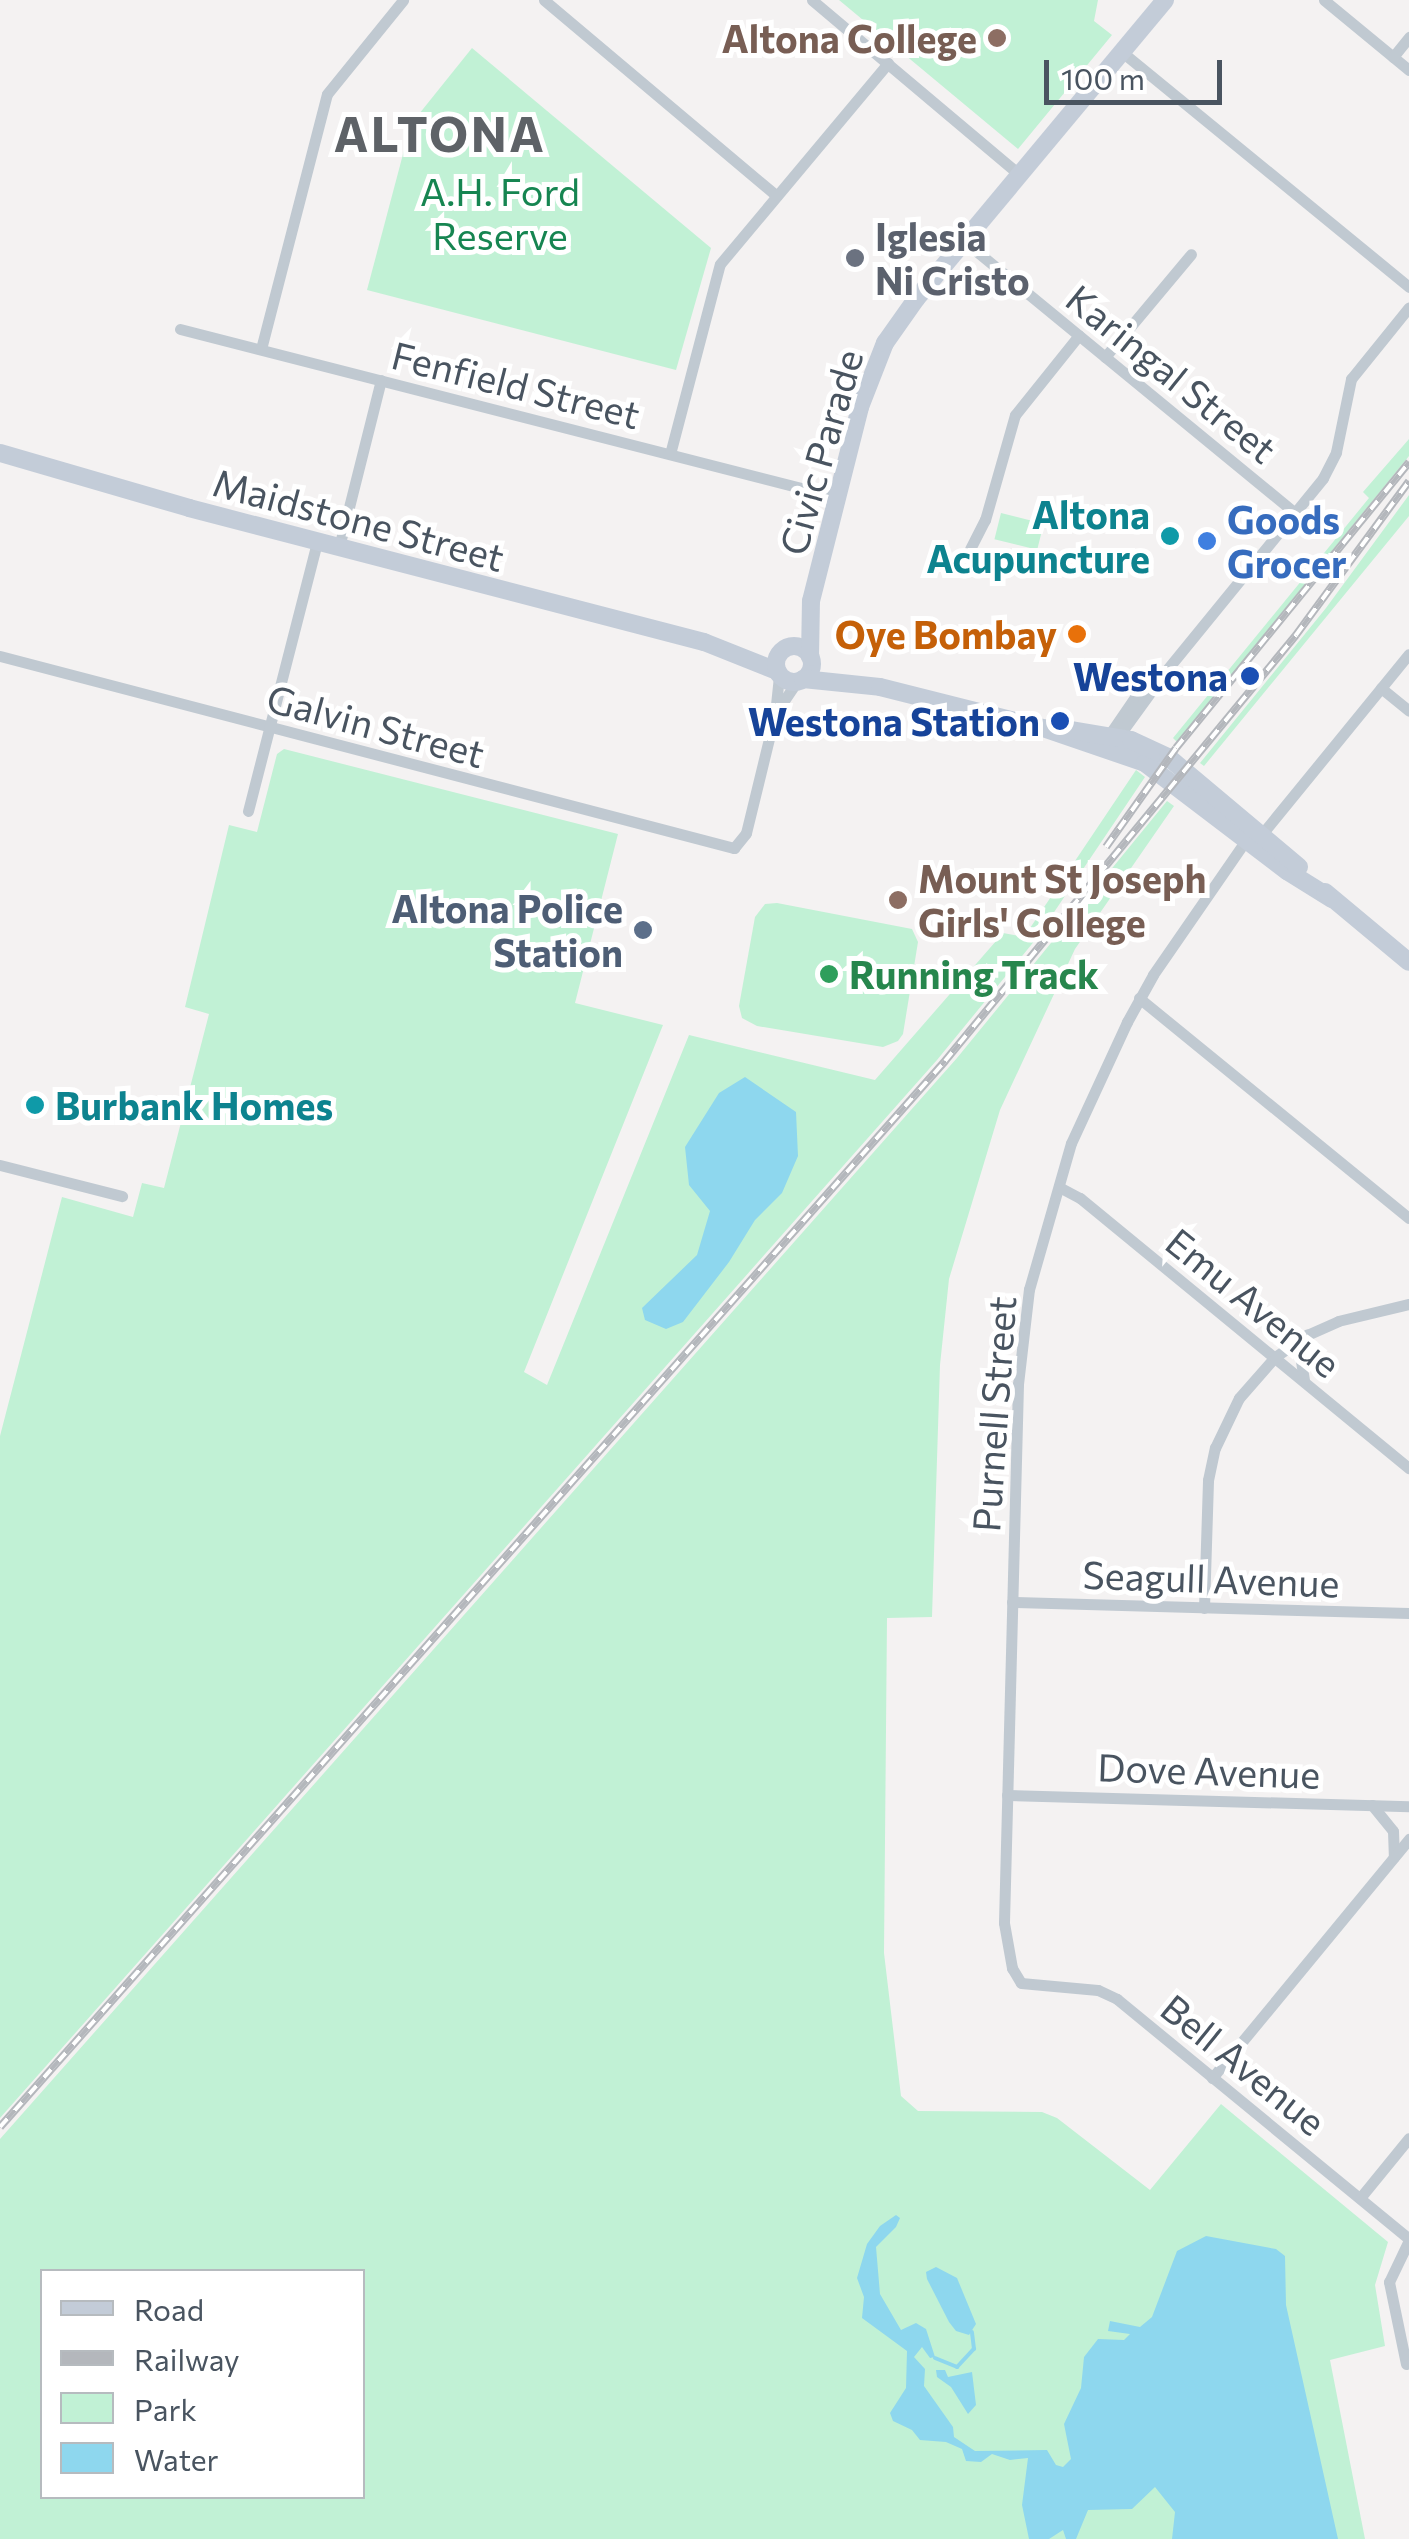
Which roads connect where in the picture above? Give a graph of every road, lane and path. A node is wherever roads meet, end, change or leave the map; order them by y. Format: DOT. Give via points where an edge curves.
graph roads {
  1 [pos="404,0"];
  2 [pos="544,0"];
  3 [pos="812,0"];
  4 [pos="1165,0"];
  5 [pos="1324,0"];
  6 [pos="1409,37"];
  7 [pos="1122,52"];
  8 [pos="1393,56"];
  9 [pos="888,64"];
  10 [pos="1409,70"];
  11 [pos="1020,175"];
  12 [pos="777,196"];
  13 [pos="964,241"];
  14 [pos="1191,254"];
  15 [pos="1409,287"];
  16 [pos="1409,307"];
  17 [pos="180,329"];
  18 [pos="1079,336"];
  19 [pos="261,349"];
  20 [pos="1106,357"];
  21 [pos="381,380"];
  22 [pos="0,453"];
  23 [pos="670,454"];
  24 [pos="836,497"];
  25 [pos="1295,513"];
  26 [pos="317,542"];
  27 [pos="339,548"];
  28 [pos="970,549"];
  29 [pos="811,601"];
  30 [pos="704,642"];
  31 [pos="786,648"];
  32 [pos="1409,654"];
  33 [pos="0,656"];
  34 [pos="810,658"];
  35 [pos="789,677"];
  36 [pos="880,687"];
  37 [pos="1381,688"];
  38 [pos="1409,711"];
  39 [pos="776,714"];
  40 [pos="269,729"];
  41 [pos="1111,741"];
  42 [pos="248,811"];
  43 [pos="1254,837"];
  44 [pos="1409,962"];
  45 [pos="1139,998"];
  46 [pos="0,1166"];
  47 [pos="1059,1186"];
  48 [pos="122,1196"];
  49 [pos="1409,1218"];
  50 [pos="1409,1304"];
  51 [pos="1306,1335"];
  52 [pos="1275,1357"];
  53 [pos="1304,1382"];
  54 [pos="1409,1468"];
  55 [pos="1012,1602"];
  56 [pos="1204,1608"];
  57 [pos="1409,1613"];
  58 [pos="1007,1795"];
  59 [pos="1372,1805"];
  60 [pos="1409,1806"];
  61 [pos="1409,1839"];
  62 [pos="1394,1857"];
  63 [pos="1022,1983"];
  64 [pos="1212,2078"];
  65 [pos="1409,2138"];
  66 [pos="1360,2198"];
  67 [pos="1409,2239"];
  68 [pos="1406,2364"];
  1 -- 19 [label="street" via="326,94"];
  2 -- 12 [label="street"];
  3 -- 9 [label="street"];
  4 -- 7 [label="main road, Civic Parade"];
  5 -- 8 [label="street"];
  6 -- 8 [label="street"];
  7 -- 11 [label="main road, Civic Parade"];
  7 -- 15 [label="street"];
  8 -- 10 [label="street"];
  9 -- 11 [label="street"];
  9 -- 12 [label="street"];
  11 -- 13 [label="main road, Civic Parade"];
  12 -- 23 [label="street" via="720,264"];
  13 -- 18 [label="street, Karingal Street"];
  13 -- 24 [label="main road, Civic Parade" via="877,359"];
  14 -- 20 [label="street"];
  16 -- 25 [label="street" via="1351,379 1332,461"];
  17 -- 19 [label="street, Fenfield Street"];
  18 -- 20 [label="street, Karingal Street"];
  18 -- 28 [label="street" via="1015,415"];
  19 -- 21 [label="street, Fenfield Street"];
  20 -- 25 [label="street, Karingal Street"];
  21 -- 23 [label="street, Fenfield Street"];
  21 -- 27 [label="street"];
  22 -- 26 [label="main road, Maidstone Street"];
  23 -- 24 [label="street, Fenfield Street"];
  24 -- 29 [label="main road, Civic Parade"];
  25 -- 41 [label="street" via="1164,672 1135,697"];
  26 -- 27 [label="main road, Maidstone Street"];
  26 -- 40 [label="street"];
  27 -- 30 [label="main road, Maidstone Street"];
  29 -- 31 [label="main road, Civic Parade"];
  29 -- 34 [label="main road, Civic Parade"];
  30 -- 31 [label="main road, Maidstone Street"];
  30 -- 35 [label="main road, Maidstone Street"];
  31 -- 34 [label="main road, Maidstone Street" via="803,649"];
  31 -- 35 [label="main road, Civic Parade" via="777,659"];
  32 -- 37 [label="street, Purnell Street"];
  33 -- 40 [label="street, Galvin Street"];
  34 -- 35 [label="main road"];
  34 -- 36 [label="main road, Maidstone Street"];
  35 -- 36 [label="main road, Maidstone Street"];
  35 -- 39 [label="street"];
  35 -- 39 [label="street"];
  36 -- 41 [label="main road, Maidstone Street"];
  37 -- 38 [label="street"];
  37 -- 43 [label="street, Purnell Street"];
  39 -- 40 [label="street, Galvin Street" via="738,846"];
  40 -- 42 [label="street"];
  41 -- 43 [label="main road, Maidstone Street" via="1186,768"];
  43 -- 44 [label="main road, Maidstone Street"];
  43 -- 45 [label="street, Purnell Street"];
  45 -- 47 [label="street, Purnell Street" via="1071,1143"];
  45 -- 49 [label="street"];
  46 -- 48 [label="street"];
  47 -- 52 [label="street, Emu Avenue"];
  47 -- 55 [label="street, Purnell Street" via="1024,1314"];
  50 -- 51 [label="street"];
  51 -- 52 [label="street"];
  51 -- 53 [label="street" via="1300,1354"];
  52 -- 53 [label="street, Emu Avenue"];
  52 -- 56 [label="street" via="1239,1398 1215,1448"];
  53 -- 54 [label="street, Emu Avenue"];
  55 -- 56 [label="street, Seagull Avenue"];
  55 -- 58 [label="street, Purnell Street"];
  56 -- 57 [label="street, Seagull Avenue"];
  58 -- 59 [label="street, Dove Avenue"];
  58 -- 63 [label="street, Purnell Street" via="1004,1922 1012,1968"];
  59 -- 60 [label="street, Dove Avenue"];
  59 -- 62 [label="street" via="1393,1831"];
  61 -- 62 [label="street"];
  62 -- 64 [label="street"];
  63 -- 64 [label="street, Bell Avenue" via="1104,1992"];
  64 -- 66 [label="street, Bell Avenue"];
  65 -- 66 [label="street"];
  66 -- 67 [label="street, Bell Avenue"];
  67 -- 68 [label="street" via="1389,2282"];
}
